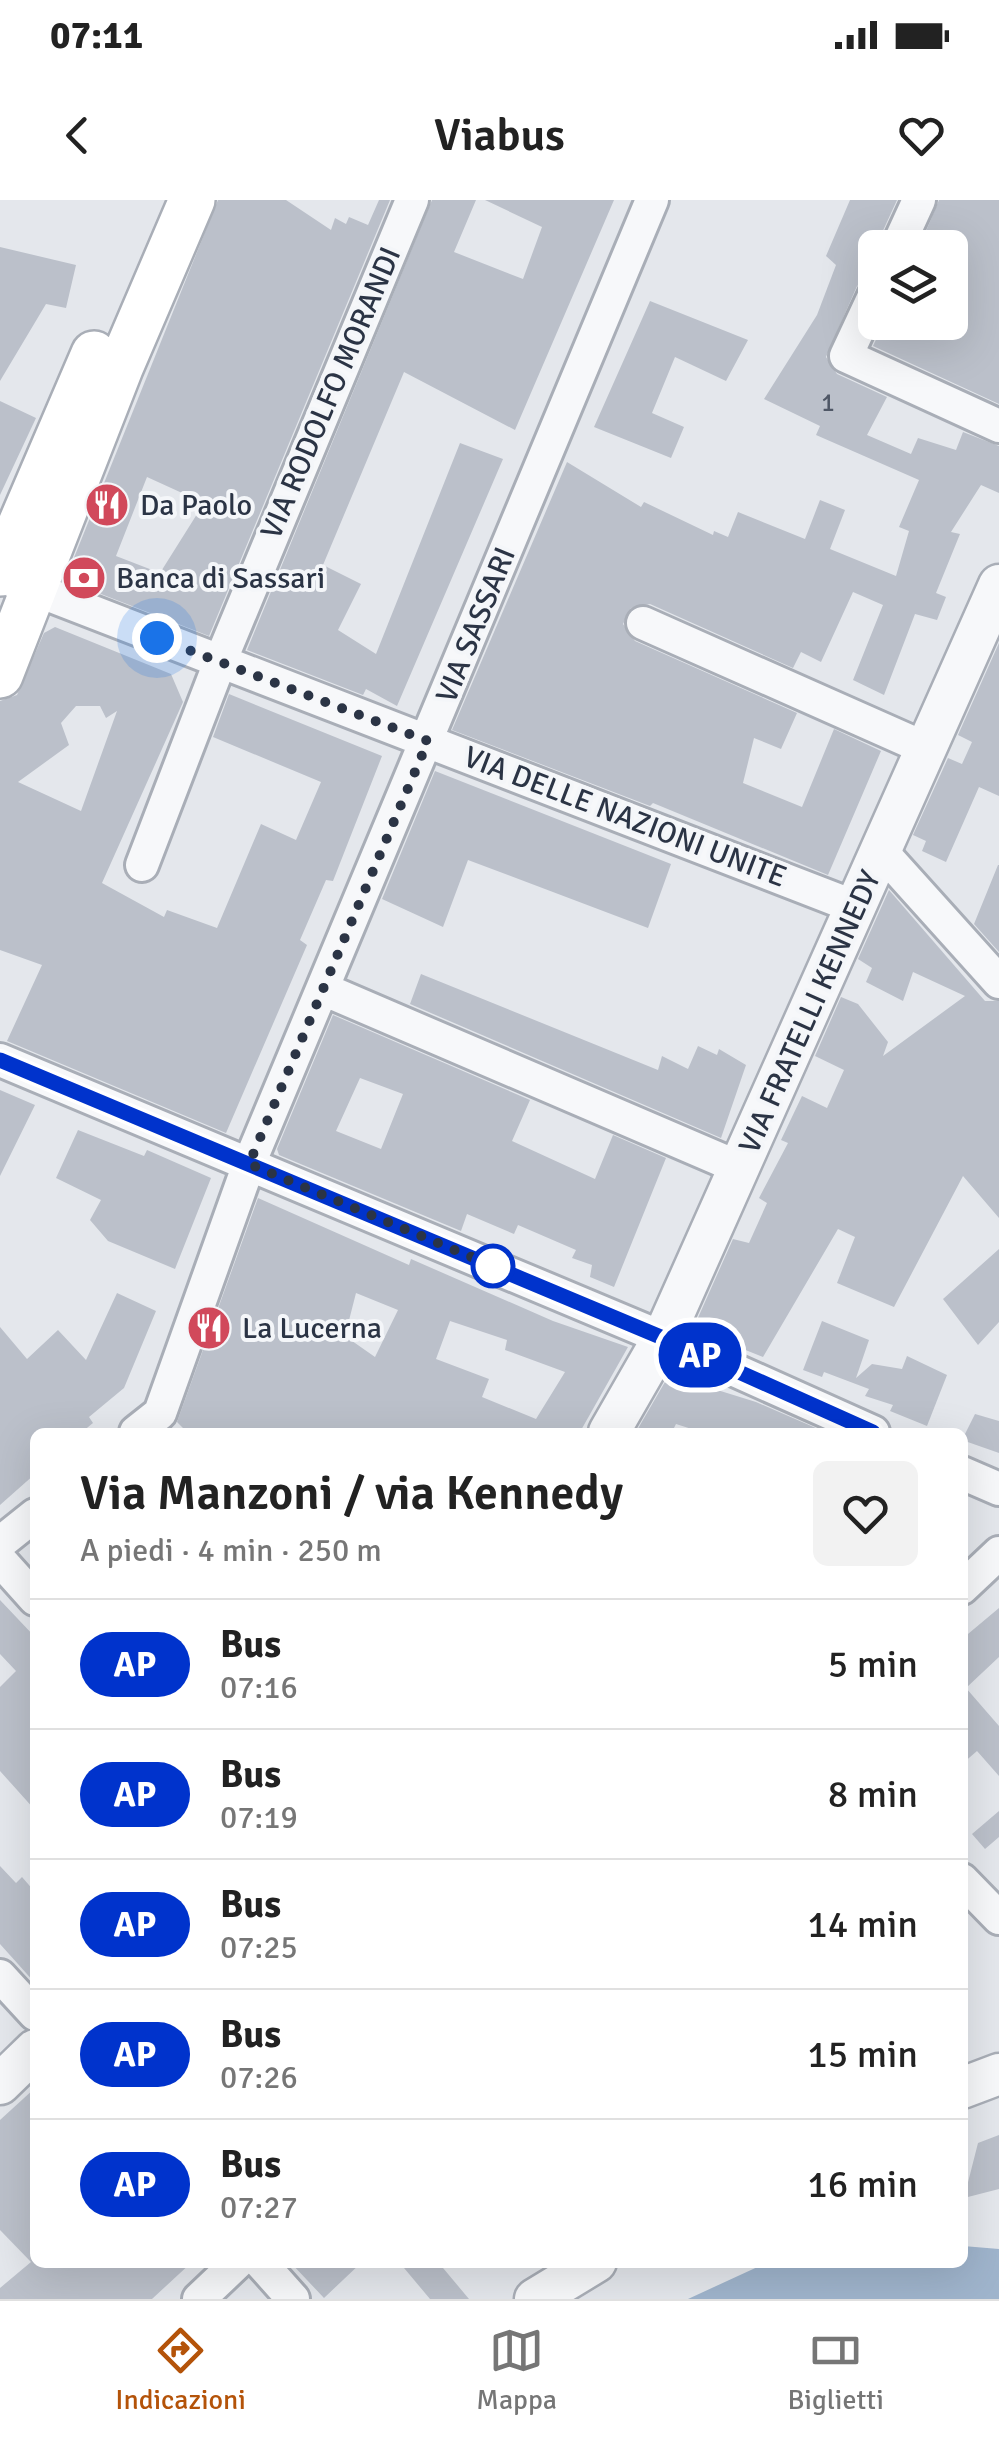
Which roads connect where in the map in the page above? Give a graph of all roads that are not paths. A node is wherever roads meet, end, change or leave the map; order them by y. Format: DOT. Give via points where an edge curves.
graph roads {
  1 [pos="159,200"];
  2 [pos="192,200"];
  3 [pos="412,200"];
  4 [pos="652,200"];
  5 [pos="919,200"];
  6 [pos="905,230"];
  7 [pos="858,330"];
  8 [pos="106,362"];
  9 [pos="999,426"];
  10 [pos="11,579"];
  11 [pos="999,585"];
  12 [pos="642,623"];
  13 [pos="220,662"];
  14 [pos="0,674"];
  15 [pos="428,741"];
  16 [pos="927,749"];
  17 [pos="882,852"];
  18 [pos="142,865"];
  19 [pos="858,908"];
  20 [pos="999,982"];
  21 [pos="323,990"];
  22 [pos="0,1060"];
  23 [pos="249,1164"];
  24 [pos="740,1168"];
  25 [pos="663,1338"];
  26 [pos="157,1426"];
  27 [pos="611,1428"];
  28 [pos="864,1428"];
  29 [pos="968,1476"];
  30 [pos="999,1489"];
  31 [pos="30,1518"];
  32 [pos="0,1543"];
  33 [pos="999,1553"];
  34 [pos="0,1560"];
  35 [pos="968,1582"];
  36 [pos="30,1593"];
  37 [pos="968,1886"];
  38 [pos="999,1918"];
  39 [pos="0,1976"];
  40 [pos="30,2009"];
  41 [pos="30,2055"];
  42 [pos="999,2074"];
  43 [pos="0,2084"];
  44 [pos="968,2086"];
  45 [pos="232,2268"];
  46 [pos="265,2268"];
  47 [pos="586,2268"];
  48 [pos="199,2299"];
  49 [pos="293,2299"];
  50 [pos="535,2299"];
  1 -- 8 [label="main road"];
  2 -- 8 [label="main road"];
  3 -- 13 [label="street, VIA RODOLFO MORANDI"];
  4 -- 15 [label="street, VIA SASSARI"];
  5 -- 6 [label="street"];
  7 -- 9 [label="street" via="846,356"];
  8 -- 10 [label="main road"];
  10 -- 13 [label="street, VIA DELLE NAZIONI UNITE"];
  10 -- 14 [label="main road"];
  11 -- 16 [label="street, VIA FRATELLI KENNEDY"];
  12 -- 16 [label="street"];
  13 -- 15 [label="street, VIA DELLE NAZIONI UNITE"];
  13 -- 18 [label="street, VIA RODOLFO MORANDI"];
  15 -- 19 [label="street, VIA DELLE NAZIONI UNITE"];
  15 -- 21 [label="street, VIA SASSARI"];
  16 -- 17 [label="street, VIA FRATELLI KENNEDY"];
  17 -- 19 [label="street, VIA FRATELLI KENNEDY"];
  17 -- 20 [label="street"];
  19 -- 24 [label="street, VIA FRATELLI KENNEDY"];
  21 -- 23 [label="street, VIA SASSARI"];
  21 -- 24 [label="street"];
  22 -- 23 [label="street"];
  23 -- 25 [label="street"];
  23 -- 26 [label="street, VIA SASSARI"];
  24 -- 25 [label="street, VIA FRATELLI KENNEDY"];
  25 -- 27 [label="street, VIA FRATELLI KENNEDY"];
  25 -- 28 [label="street"];
  29 -- 30 [label="street"];
  31 -- 32 [label="street"];
  33 -- 35 [label="street"];
  34 -- 36 [label="street"];
  37 -- 38 [label="street"];
  39 -- 40 [label="street"];
  41 -- 43 [label="street"];
  42 -- 44 [label="street"];
  45 -- 48 [label="street"];
  46 -- 49 [label="street"];
  47 -- 50 [label="street"];
}
